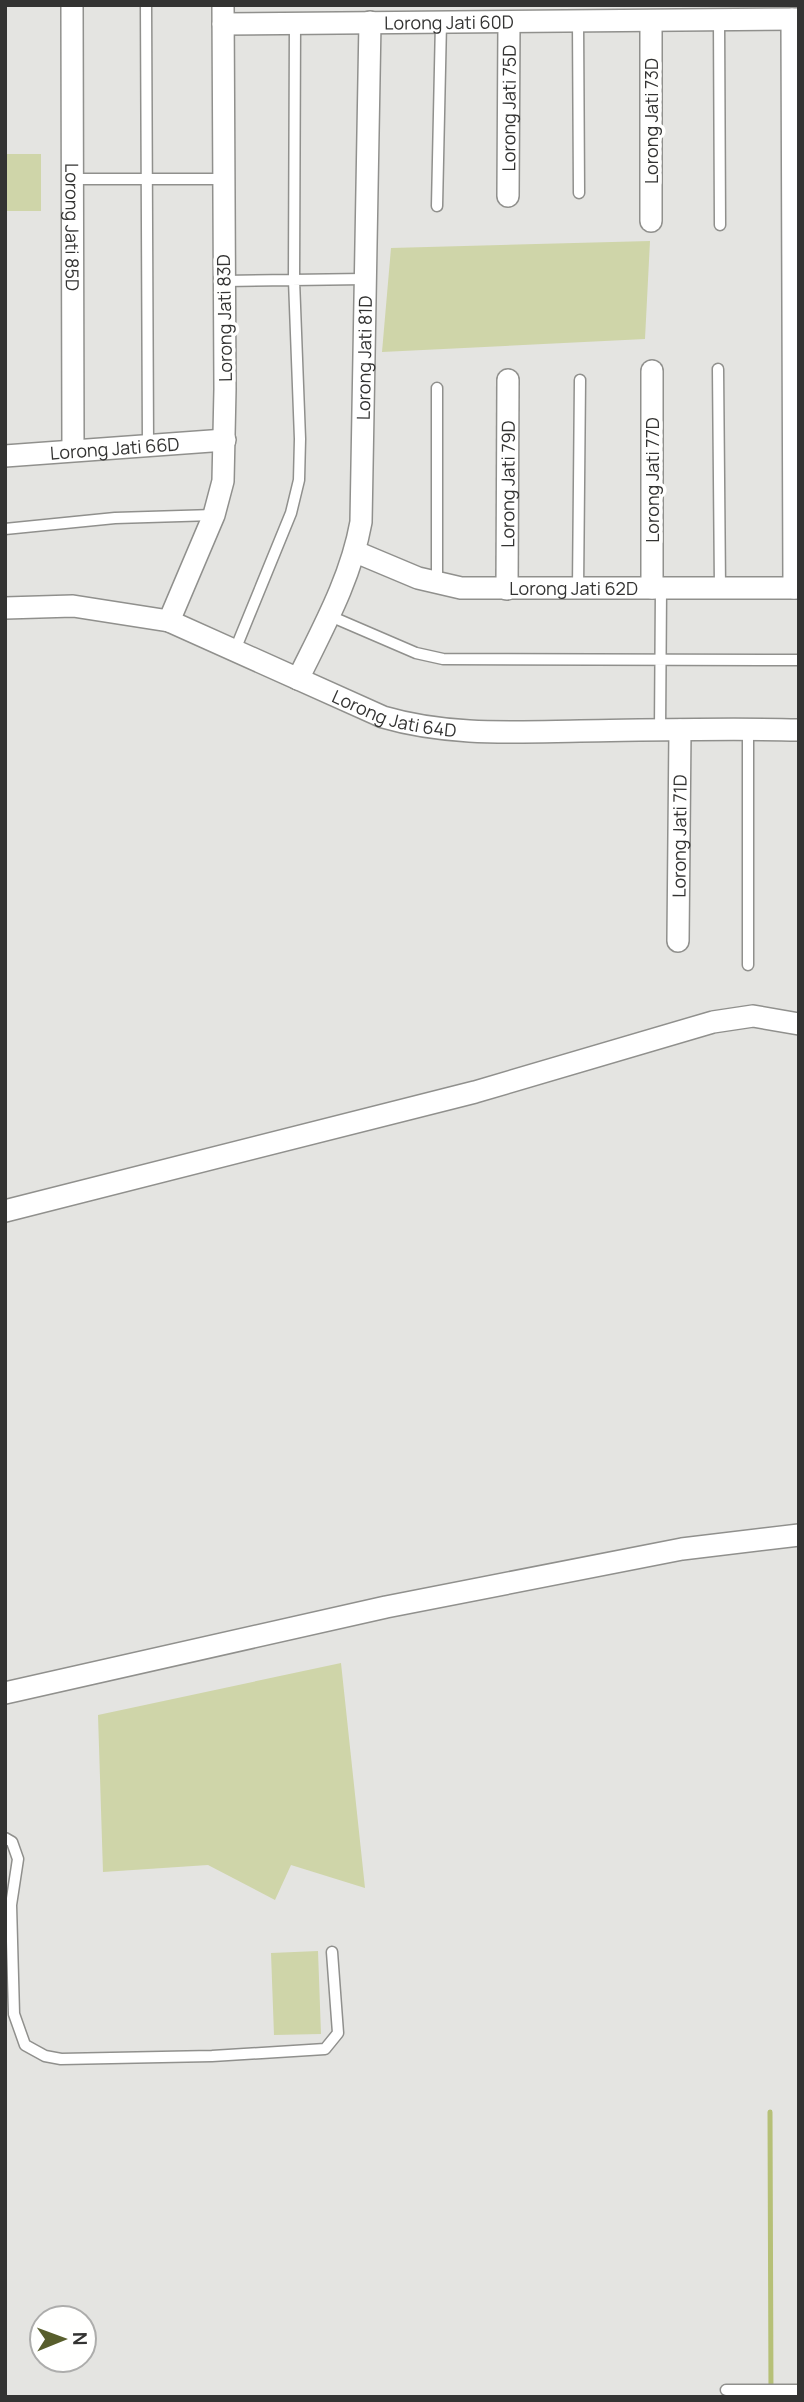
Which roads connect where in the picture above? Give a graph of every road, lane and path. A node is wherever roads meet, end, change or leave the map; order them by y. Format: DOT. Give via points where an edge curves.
graph roads {
  1 [pos="72,5"];
  2 [pos="146,5"];
  3 [pos="295,14"];
  4 [pos="223,15"];
  5 [pos="795,19"];
  6 [pos="578,20"];
  7 [pos="719,20"];
  8 [pos="651,21"];
  9 [pos="370,22"];
  10 [pos="441,22"];
  11 [pos="509,22"];
  12 [pos="146,178"];
  13 [pos="73,179"];
  14 [pos="223,179"];
  15 [pos="579,193"];
  16 [pos="508,196"];
  17 [pos="437,206"];
  18 [pos="651,220"];
  19 [pos="720,225"];
  20 [pos="365,279"];
  21 [pos="294,280"];
  22 [pos="224,281"];
  23 [pos="796,295"];
  24 [pos="718,369"];
  25 [pos="652,371"];
  26 [pos="508,380"];
  27 [pos="580,380"];
  28 [pos="437,388"];
  29 [pos="225,440"];
  30 [pos="148,444"];
  31 [pos="73,450"];
  32 [pos="5,456"];
  33 [pos="214,515"];
  34 [pos="5,529"];
  35 [pos="356,552"];
  36 [pos="437,585"];
  37 [pos="796,588"];
  38 [pos="507,589"];
  39 [pos="578,589"];
  40 [pos="656,589"];
  41 [pos="720,589"];
  42 [pos="5,608"];
  43 [pos="330,616"];
  44 [pos="169,621"];
  45 [pos="235,650"];
  46 [pos="660,660"];
  47 [pos="799,660"];
  48 [pos="298,679"];
  49 [pos="748,729"];
  50 [pos="670,730"];
  51 [pos="799,730"];
  52 [pos="678,941"];
  53 [pos="748,965"];
  54 [pos="799,1024"];
  55 [pos="5,1211"];
  56 [pos="799,1535"];
  57 [pos="5,1693"];
  58 [pos="5,1838"];
  59 [pos="332,1952"];
  60 [pos="726,2390"];
  61 [pos="799,2390"];
  1 -- 13 [label="street, Lorong Jati 85D"];
  2 -- 12 [label="lane"];
  3 -- 4 [label="street, Lorong Jati 60D"];
  3 -- 9 [label="street, Lorong Jati 60D"];
  3 -- 21 [label="lane"];
  4 -- 14 [label="street, Lorong Jati 83D"];
  5 -- 7 [label="street, Lorong Jati 60D"];
  5 -- 23 [label="street"];
  6 -- 8 [label="street, Lorong Jati 60D"];
  6 -- 11 [label="street, Lorong Jati 60D"];
  6 -- 15 [label="lane"];
  7 -- 8 [label="street, Lorong Jati 60D"];
  7 -- 19 [label="lane"];
  8 -- 18 [label="street, Lorong Jati 73D"];
  9 -- 10 [label="street, Lorong Jati 60D"];
  9 -- 20 [label="street, Lorong Jati 81D"];
  10 -- 11 [label="street, Lorong Jati 60D"];
  10 -- 17 [label="lane"];
  11 -- 16 [label="street, Lorong Jati 75D"];
  12 -- 13 [label="lane"];
  12 -- 14 [label="lane"];
  12 -- 30 [label="lane"];
  13 -- 31 [label="street, Lorong Jati 85D"];
  14 -- 22 [label="street, Lorong Jati 83D"];
  20 -- 21 [label="lane"];
  20 -- 35 [label="street, Lorong Jati 81D" via="363,492"];
  21 -- 22 [label="lane"];
  21 -- 45 [label="lane" via="299,480 292,513"];
  22 -- 29 [label="street, Lorong Jati 83D"];
  23 -- 37 [label="street"];
  24 -- 41 [label="lane"];
  25 -- 40 [label="street, Lorong Jati 77D"];
  26 -- 38 [label="street, Lorong Jati 79D"];
  27 -- 39 [label="lane"];
  28 -- 36 [label="lane"];
  29 -- 30 [label="street, Lorong Jati 66D"];
  29 -- 33 [label="street, Lorong Jati 83D" via="223,481"];
  30 -- 31 [label="street, Lorong Jati 66D"];
  31 -- 32 [label="street, Lorong Jati 66D"];
  33 -- 34 [label="lane" via="115,518"];
  33 -- 44 [label="street, Lorong Jati 83D"];
  35 -- 36 [label="street, Lorong Jati 62D"];
  35 -- 43 [label="street, Lorong Jati 81D"];
  36 -- 38 [label="street, Lorong Jati 62D"];
  37 -- 41 [label="street, Lorong Jati 62D"];
  38 -- 39 [label="street, Lorong Jati 62D"];
  39 -- 40 [label="street, Lorong Jati 62D"];
  40 -- 41 [label="street, Lorong Jati 62D"];
  40 -- 46 [label="lane"];
  42 -- 44 [label="street, Lorong Jati 64D" via="73,606"];
  43 -- 46 [label="lane" via="416,653 443,659"];
  43 -- 48 [label="street, Lorong Jati 81D"];
  44 -- 45 [label="street, Lorong Jati 64D"];
  45 -- 48 [label="street, Lorong Jati 64D"];
  46 -- 47 [label="lane"];
  46 -- 50 [label="lane"];
  48 -- 50 [label="street, Lorong Jati 64D" via="417,727 459,732"];
  49 -- 50 [label="street, Lorong Jati 64D"];
  49 -- 51 [label="street, Lorong Jati 64D"];
  49 -- 53 [label="lane"];
  50 -- 52 [label="street, Lorong Jati 71D"];
  54 -- 55 [label="street" via="753,1016 713,1022 475,1092"];
  56 -- 57 [label="street" via="682,1549 386,1607"];
  58 -- 59 [label="lane" via="12,1842 18,1859 11,1905 13,2014 25,2045 45,2056 212,2056 325,2049 338,2033"];
  60 -- 61 [label="lane"];
}
